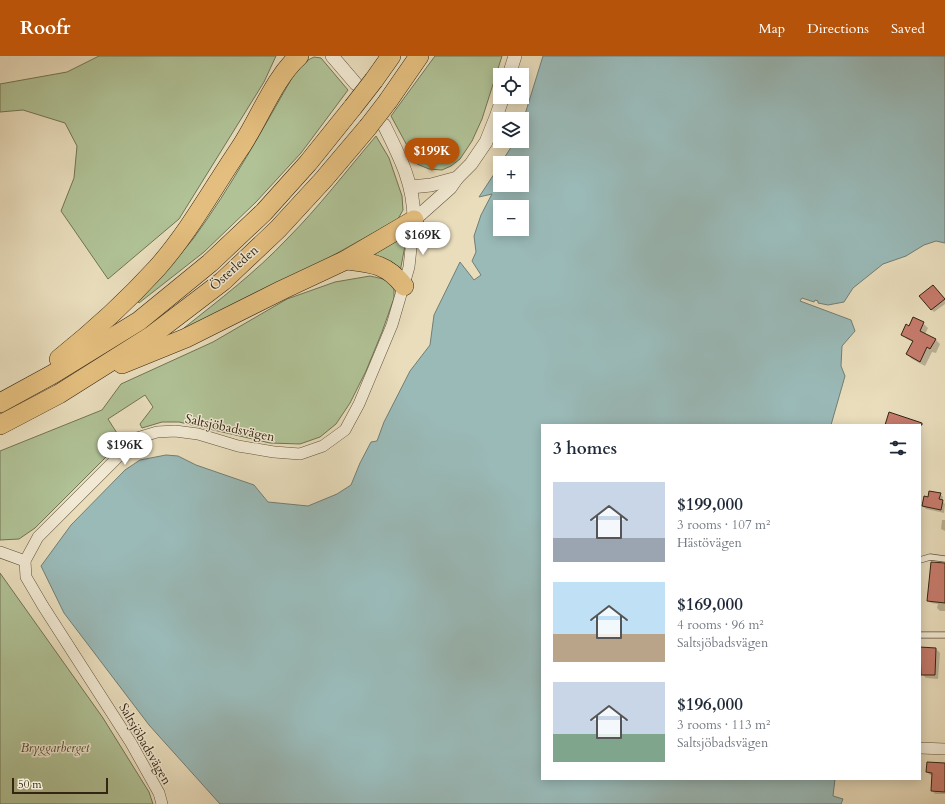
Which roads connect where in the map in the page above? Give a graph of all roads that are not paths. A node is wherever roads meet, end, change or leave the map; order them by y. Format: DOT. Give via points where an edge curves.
graph roads {
  1 [pos="299,56"];
  2 [pos="332,56"];
  3 [pos="391,56"];
  4 [pos="419,56"];
  5 [pos="515,56"];
  6 [pos="287,63"];
  7 [pos="511,68"];
  8 [pos="356,84"];
  9 [pos="501,104"];
  10 [pos="376,126"];
  11 [pos="457,178"];
  12 [pos="411,187"];
  13 [pos="414,220"];
  14 [pos="346,260"];
  15 [pos="404,286"];
  16 [pos="89,376"];
  17 [pos="2,402"];
  18 [pos="0,425"];
  19 [pos="0,552"];
  20 [pos="945,559"];
  21 [pos="921,560"];
  22 [pos="25,561"];
  23 [pos="921,635"];
  24 [pos="945,636"];
  25 [pos="921,748"];
  26 [pos="945,749"];
  27 [pos="162,804"];
  1 -- 6 [label="highway"];
  2 -- 8 [label="street"];
  3 -- 17 [label="highway, Österleden, bridge" via="308,163 264,212 210,263 139,321"];
  4 -- 10 [label="highway, Österleden, bridge" via="388,101"];
  5 -- 7 [label="street"];
  6 -- 17 [label="highway" via="245,140 183,234 157,267 86,337"];
  9 -- 11 [label="street" via="486,142 471,164"];
  10 -- 12 [label="street" via="398,154"];
  10 -- 16 [label="highway, Österleden" via="278,229 223,281 151,336"];
  11 -- 12 [label="street"];
  11 -- 13 [label="street" via="450,188"];
  12 -- 13 [label="street"];
  13 -- 14 [label="highway"];
  13 -- 15 [label="street, Saltsjöbadsvägen" via="409,267"];
  14 -- 15 [label="highway" via="378,265 396,276"];
  14 -- 16 [label="highway" via="186,338"];
  15 -- 22 [label="street, Saltsjöbadsvägen" via="392,325 359,404 345,430 323,446 300,454 238,446 198,434 175,431 157,432 137,438 38,537"];
  16 -- 18 [label="highway, Österleden"];
  19 -- 22 [label="street"];
  20 -- 21 [label="lane" via="930,557"];
  22 -- 27 [label="street, Saltsjöbadsvägen" via="26,577 131,743"];
  23 -- 24 [label="lane"];
  25 -- 26 [label="street"];
}
